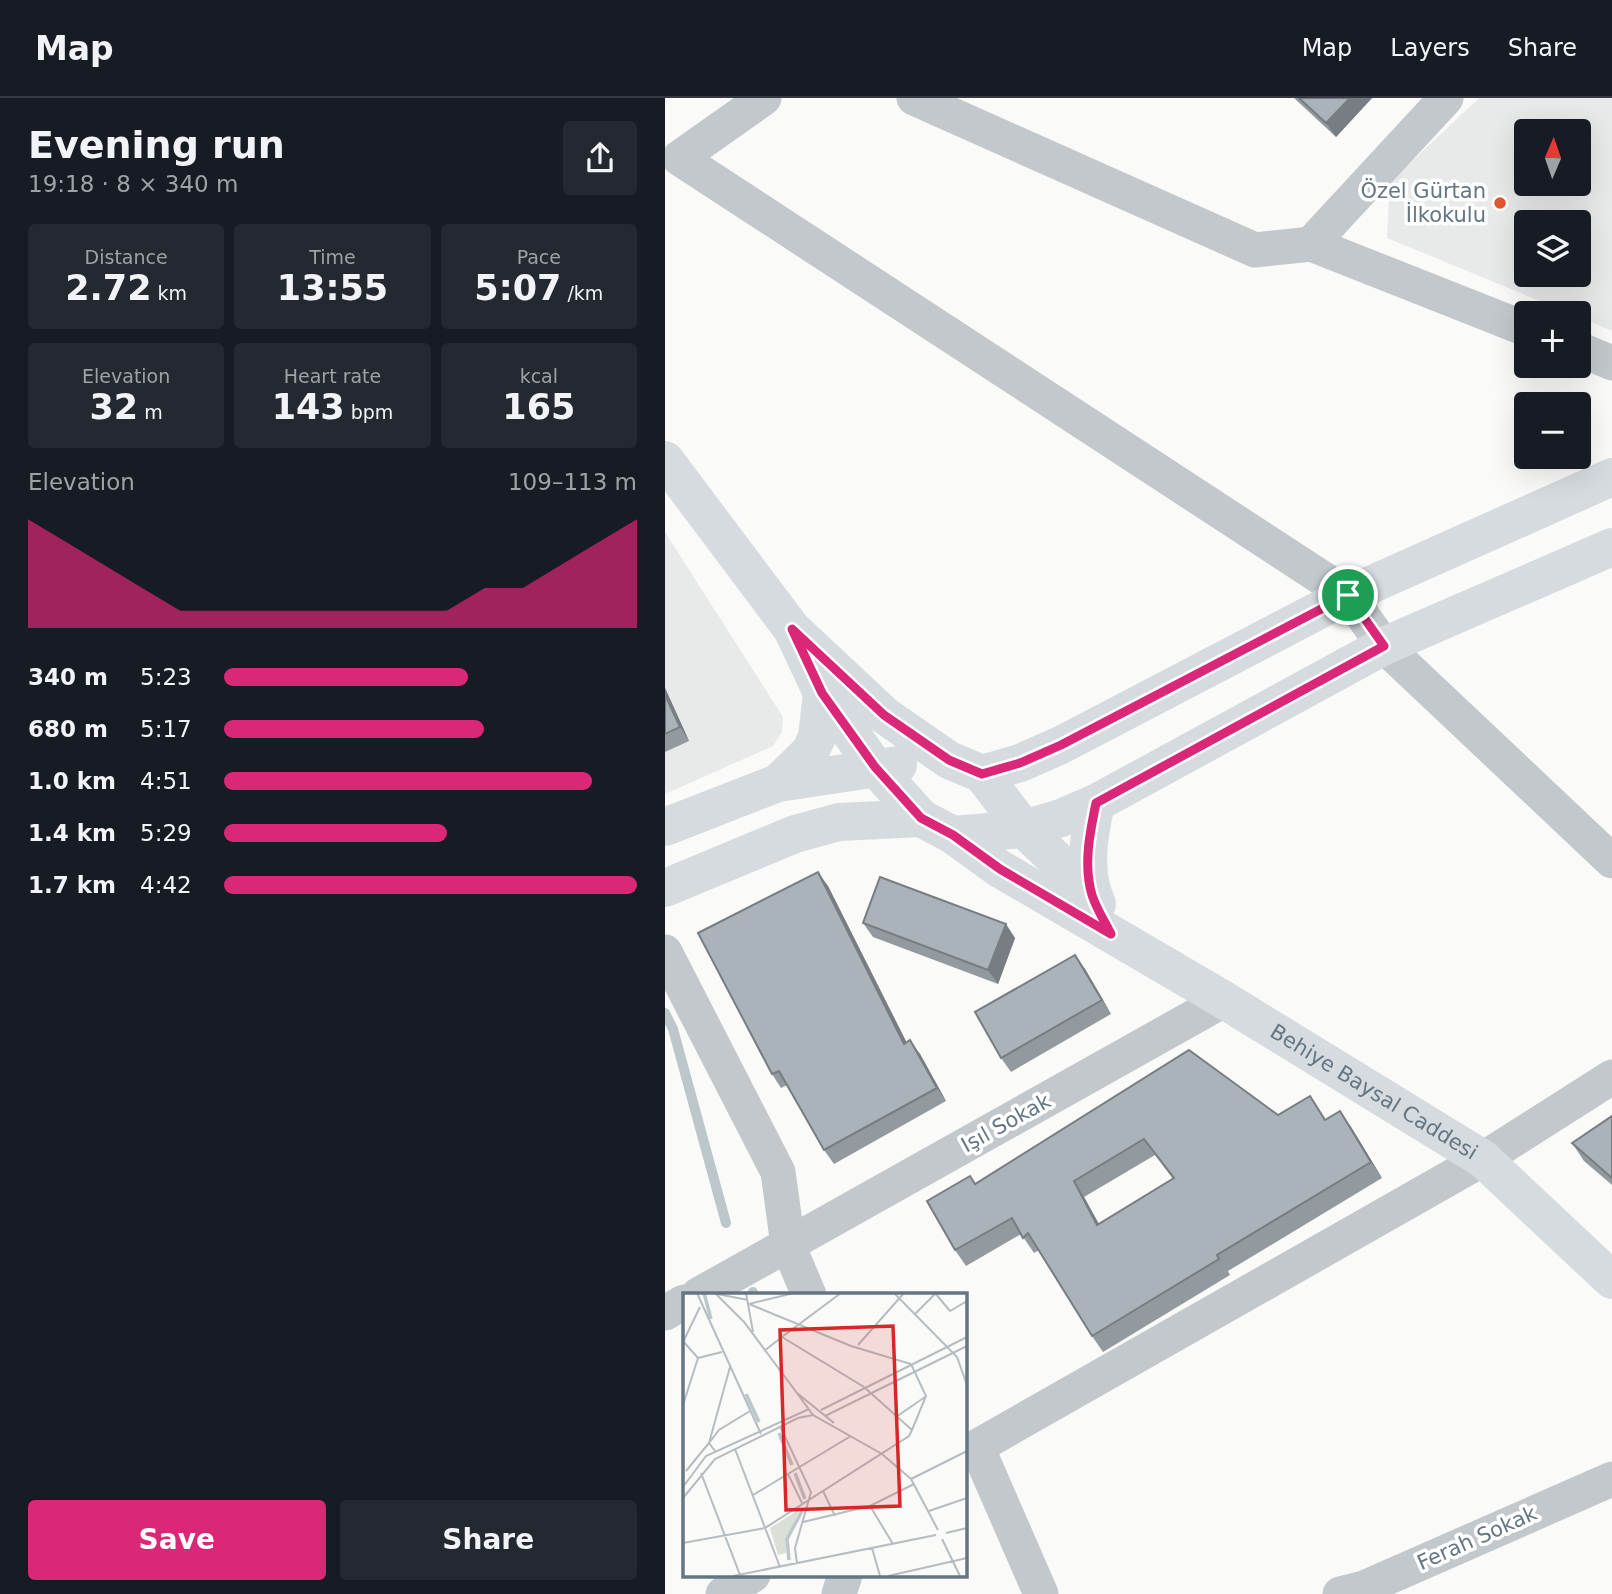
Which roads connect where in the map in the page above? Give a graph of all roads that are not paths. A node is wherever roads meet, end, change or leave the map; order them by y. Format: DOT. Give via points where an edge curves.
graph roads {
  1 [pos="764,98"];
  2 [pos="914,98"];
  3 [pos="1446,98"];
  4 [pos="672,163"];
  5 [pos="1311,243"];
  6 [pos="1514,324"];
  7 [pos="1591,354"];
  8 [pos="1612,363"];
  9 [pos="665,460"];
  10 [pos="1612,477"];
  11 [pos="1612,547"];
  12 [pos="1348,595"];
  13 [pos="792,629"];
  14 [pos="1384,646"];
  15 [pos="822,693"];
  16 [pos="875,767"];
  17 [pos="965,767"];
  18 [pos="778,783"];
  19 [pos="1096,803"];
  20 [pos="665,827"];
  21 [pos="937,827"];
  22 [pos="1024,829"];
  23 [pos="1610,857"];
  24 [pos="665,888"];
  25 [pos="1092,894"];
  26 [pos="1111,934"];
  27 [pos="665,952"];
  28 [pos="1224,1000"];
  29 [pos="1612,1077"];
  30 [pos="1483,1160"];
  31 [pos="788,1245"];
  32 [pos="1612,1280"];
  33 [pos="702,1293"];
  34 [pos="808,1293"];
  35 [pos="683,1303"];
  36 [pos="665,1313"];
  37 [pos="971,1450"];
  38 [pos="1612,1479"];
  39 [pos="751,1576"];
  40 [pos="845,1576"];
  41 [pos="1357,1592"];
  42 [pos="723,1594"];
  43 [pos="839,1594"];
  44 [pos="1041,1594"];
  1 -- 4 [label="street"];
  2 -- 5 [label="street" via="1255,250"];
  3 -- 5 [label="street"];
  4 -- 12 [label="street"];
  5 -- 6 [label="street"];
  7 -- 8 [label="street"];
  9 -- 13 [label="main road"];
  10 -- 12 [label="main road"];
  11 -- 14 [label="main road"];
  12 -- 14 [label="street"];
  12 -- 17 [label="main road" via="1061,745 1020,763"];
  13 -- 15 [label="main road, Behiye Baysal Caddesi"];
  13 -- 17 [label="main road" via="884,715"];
  14 -- 19 [label="main road"];
  14 -- 23 [label="street"];
  15 -- 16 [label="main road, Behiye Baysal Caddesi"];
  15 -- 18 [label="main road" via="817,737 810,752"];
  16 -- 17 [label="main road"];
  16 -- 18 [label="main road"];
  16 -- 21 [label="main road, Behiye Baysal Caddesi"];
  17 -- 22 [label="main road"];
  18 -- 20 [label="main road"];
  19 -- 22 [label="main road"];
  19 -- 25 [label="main road" via="1088,858"];
  21 -- 22 [label="main road"];
  21 -- 24 [label="main road" via="839,822 795,834"];
  21 -- 26 [label="main road, Behiye Baysal Caddesi"];
  22 -- 25 [label="main road"];
  25 -- 26 [label="main road"];
  26 -- 28 [label="main road, Behiye Baysal Caddesi"];
  27 -- 31 [label="street" via="778,1172"];
  28 -- 30 [label="main road, Behiye Baysal Caddesi"];
  28 -- 31 [label="street, Işıl Sokak"];
  29 -- 30 [label="street"];
  30 -- 32 [label="main road, Behiye Baysal Caddesi"];
  30 -- 37 [label="street"];
  31 -- 33 [label="street, Işıl Sokak"];
  31 -- 34 [label="street"];
  35 -- 36 [label="street"];
  37 -- 44 [label="street"];
  38 -- 41 [label="street, Ferah Sokak"];
  39 -- 42 [label="street"];
  40 -- 43 [label="street"];
}
